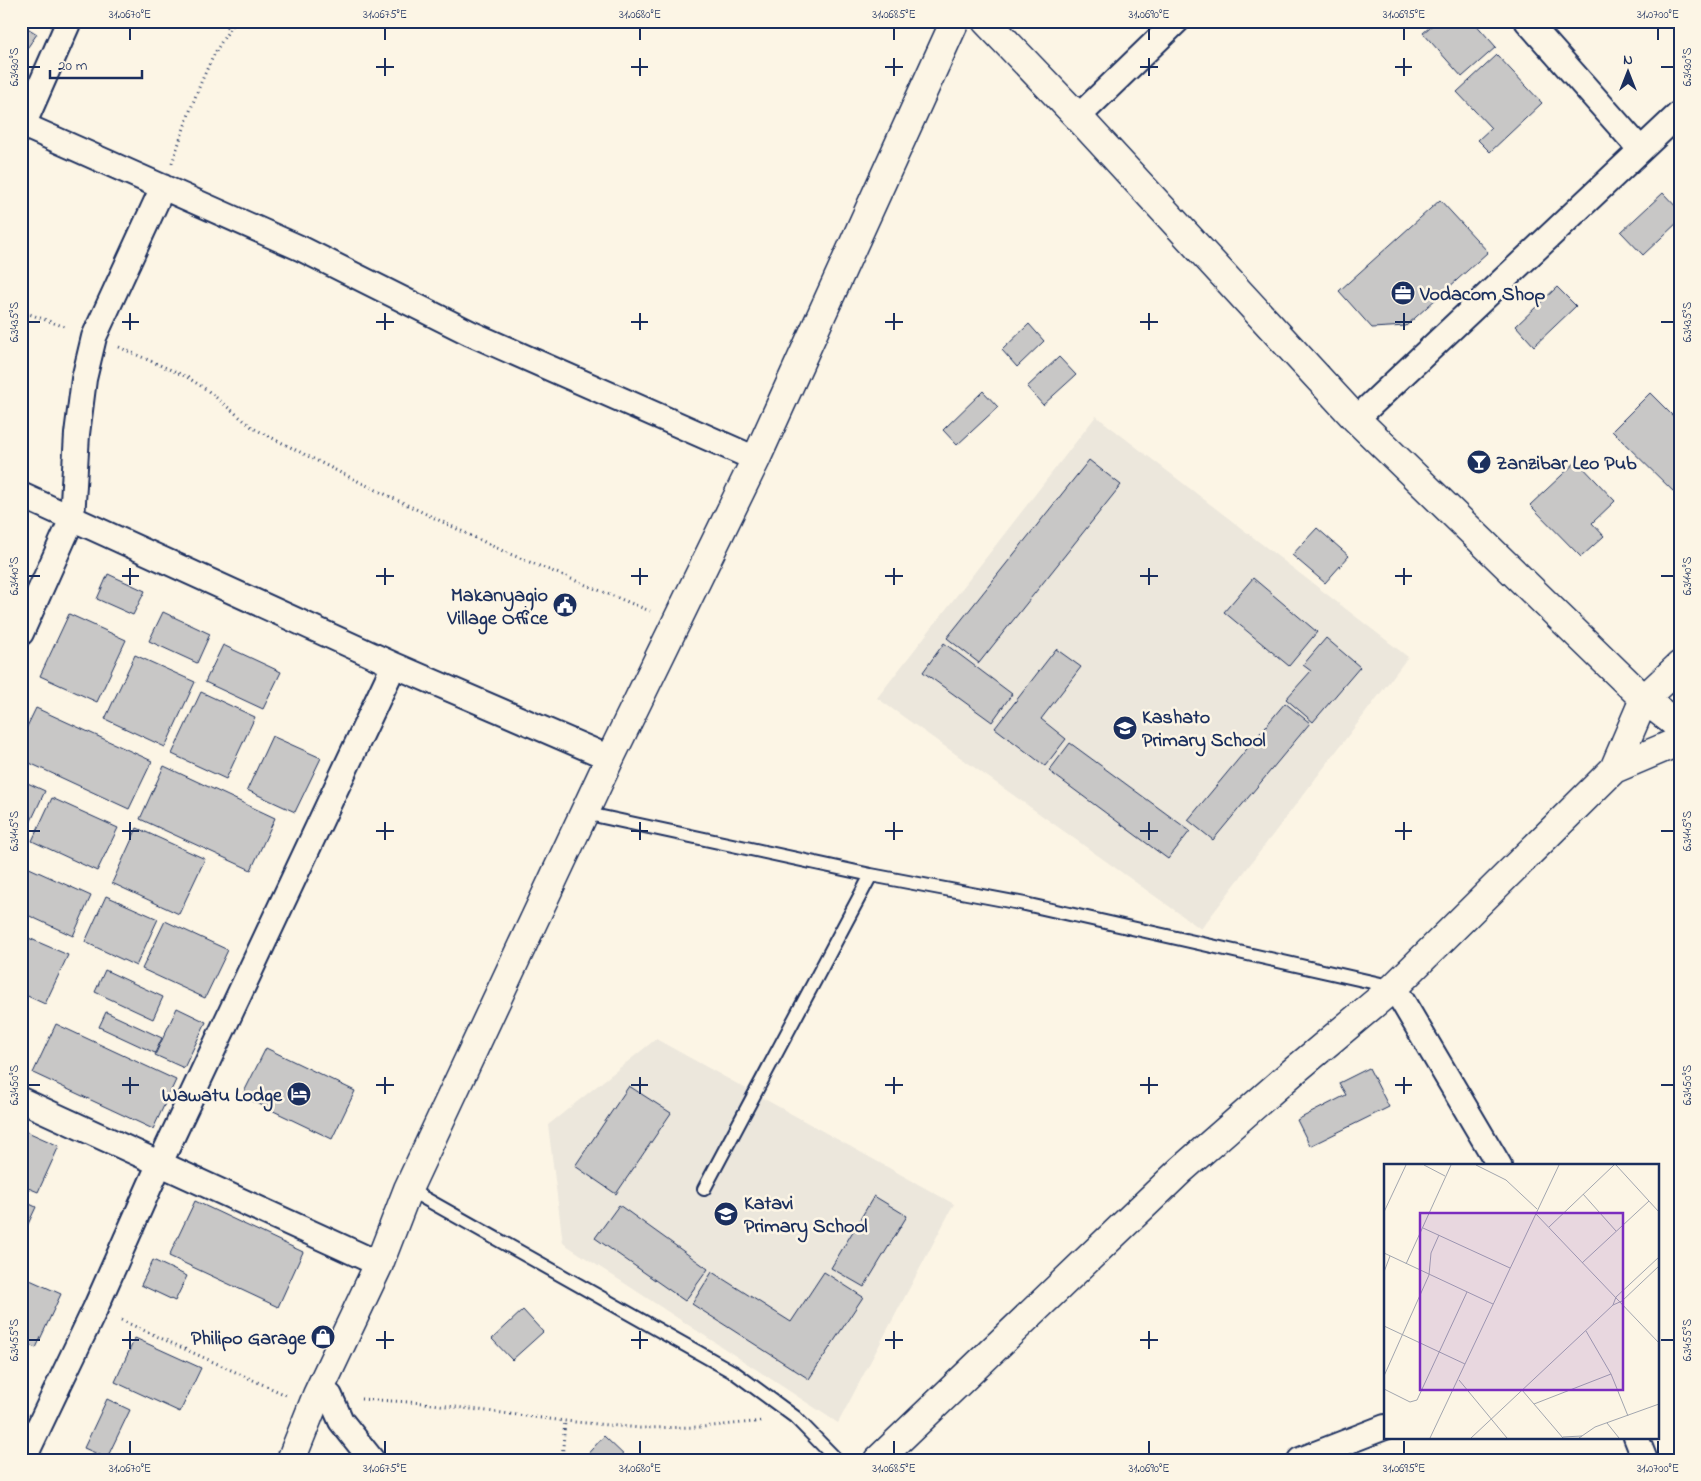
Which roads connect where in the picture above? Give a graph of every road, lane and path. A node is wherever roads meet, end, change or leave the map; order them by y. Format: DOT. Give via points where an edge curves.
graph roads {
  1 [pos="69,21"];
  2 [pos="218,21"];
  3 [pos="236,21"];
  4 [pos="955,21"];
  5 [pos="986,21"];
  6 [pos="1177,21"];
  7 [pos="1527,21"];
  8 [pos="230,28"];
  9 [pos="1680,113"];
  10 [pos="1078,117"];
  11 [pos="22,127"];
  12 [pos="1640,149"];
  13 [pos="164,187"];
  14 [pos="21,311"];
  15 [pos="94,336"];
  16 [pos="1356,419"];
  17 [pos="756,459"];
  18 [pos="21,495"];
  19 [pos="72,519"];
  20 [pos="676,622"];
  21 [pos="21,633"];
  22 [pos="394,665"];
  23 [pos="1680,665"];
  24 [pos="1644,699"];
  25 [pos="1680,727"];
  26 [pos="1680,741"];
  27 [pos="610,758"];
  28 [pos="1614,769"];
  29 [pos="584,813"];
  30 [pos="871,875"];
  31 [pos="1394,987"];
  32 [pos="21,1100"];
  33 [pos="1498,1164"];
  34 [pos="159,1165"];
  35 [pos="408,1189"];
  36 [pos="704,1189"];
  37 [pos="379,1264"];
  38 [pos="95,1309"];
  39 [pos="321,1402"];
  40 [pos="796,1417"];
  41 [pos="565,1421"];
  42 [pos="1384,1427"];
  43 [pos="1636,1438"];
  44 [pos="24,1460"];
  45 [pos="291,1460"];
  46 [pos="372,1460"];
  47 [pos="562,1460"];
  48 [pos="837,1460"];
  49 [pos="878,1460"];
  50 [pos="1300,1460"];
  51 [pos="1646,1460"];
  1 -- 11 [label="street"];
  2 -- 8 [label="path"];
  3 -- 8 [label="path"];
  4 -- 17 [label="street"];
  5 -- 10 [label="street"];
  6 -- 10 [label="street"];
  7 -- 12 [label="street"];
  8 -- 13 [label="path" via="212,58 194,101"];
  9 -- 12 [label="street"];
  10 -- 16 [label="street"];
  11 -- 13 [label="street"];
  12 -- 16 [label="street"];
  13 -- 15 [label="street"];
  13 -- 17 [label="street" via="302,250 470,334"];
  14 -- 15 [label="path"];
  15 -- 19 [label="street" via="84,379 77,434"];
  15 -- 20 [label="path" via="187,377 253,428 341,473 505,552"];
  16 -- 24 [label="street"];
  17 -- 20 [label="street"];
  18 -- 19 [label="street"];
  19 -- 21 [label="street"];
  19 -- 22 [label="street"];
  20 -- 27 [label="street"];
  22 -- 27 [label="street"];
  22 -- 34 [label="street"];
  23 -- 24 [label="street"];
  24 -- 25 [label="street"];
  24 -- 28 [label="street"];
  26 -- 28 [label="street"];
  27 -- 29 [label="street"];
  28 -- 31 [label="street"];
  29 -- 30 [label="lane"];
  29 -- 35 [label="street"];
  30 -- 31 [label="lane" via="1025,904"];
  30 -- 36 [label="lane"];
  31 -- 33 [label="street"];
  31 -- 49 [label="street" via="1294,1070 1182,1170"];
  32 -- 34 [label="street"];
  34 -- 37 [label="street"];
  34 -- 38 [label="street"];
  35 -- 37 [label="street"];
  35 -- 40 [label="lane" via="735,1373"];
  37 -- 39 [label="street"];
  38 -- 39 [label="path"];
  38 -- 44 [label="street"];
  39 -- 41 [label="path" via="477,1409"];
  39 -- 45 [label="street"];
  39 -- 46 [label="street"];
  40 -- 41 [label="path" via="703,1427 640,1428"];
  40 -- 48 [label="lane"];
  41 -- 47 [label="path"];
  42 -- 50 [label="street"];
  43 -- 51 [label="street"];
}
